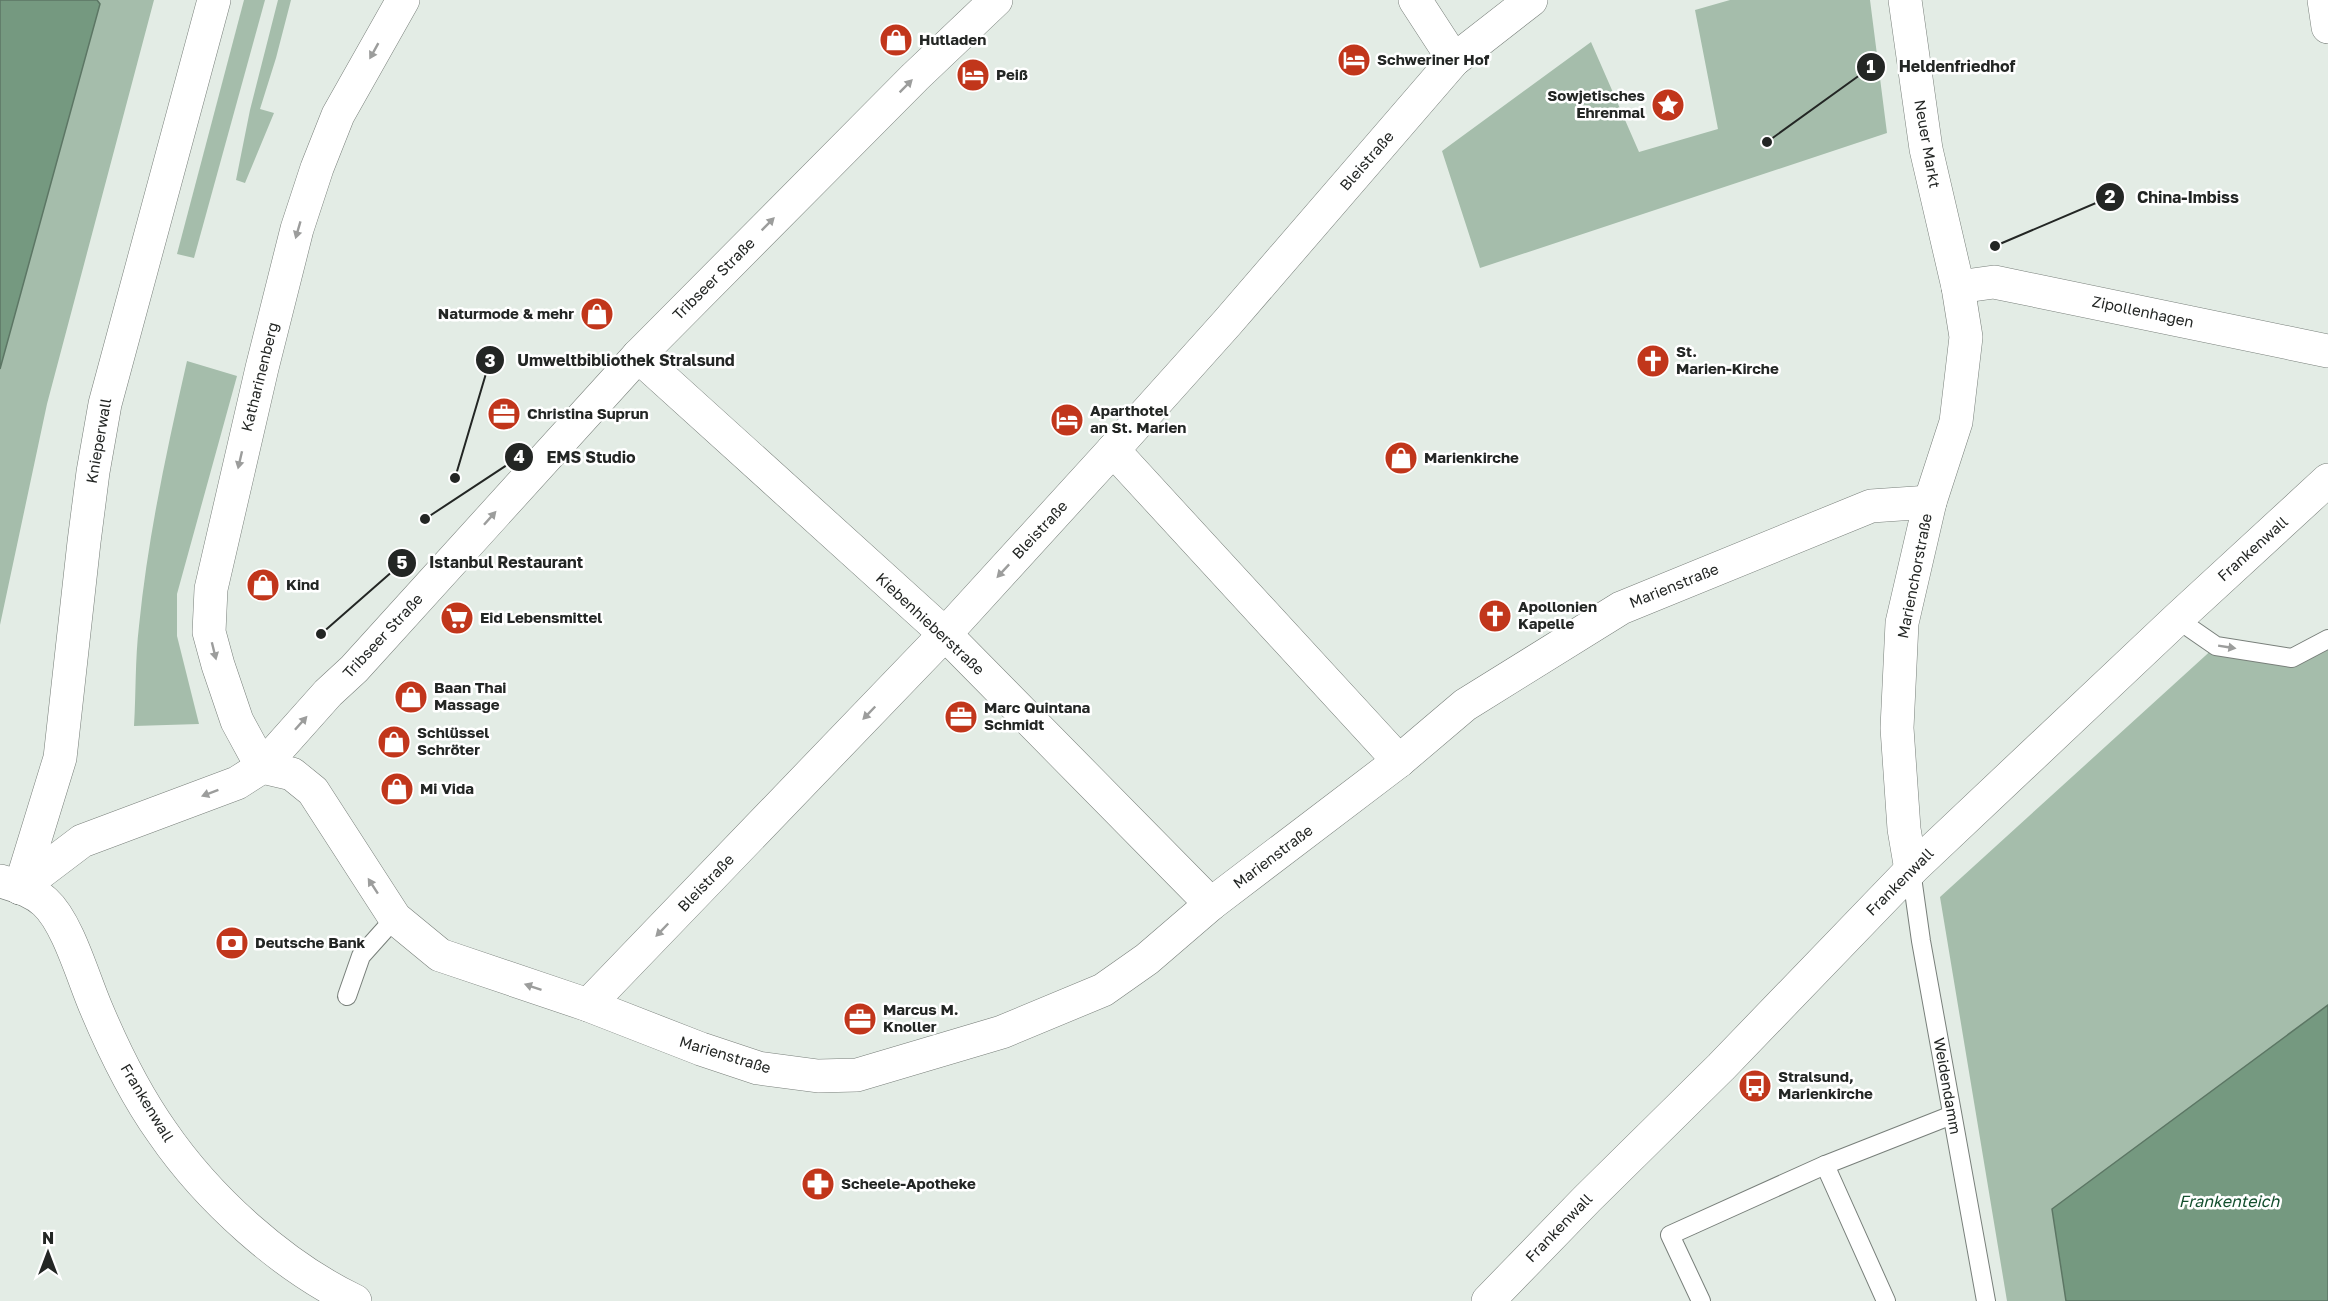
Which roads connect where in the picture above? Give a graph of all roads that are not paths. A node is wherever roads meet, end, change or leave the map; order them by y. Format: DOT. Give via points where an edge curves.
graph roads {
  1 [pos="214,0"];
  2 [pos="403,0"];
  3 [pos="996,0"];
  4 [pos="1415,0"];
  5 [pos="1531,0"];
  6 [pos="1905,0"];
  7 [pos="2324,0"];
  8 [pos="2328,27"];
  9 [pos="1454,60"];
  10 [pos="1958,287"];
  11 [pos="2328,351"];
  12 [pos="638,356"];
  13 [pos="1113,450"];
  14 [pos="2328,480"];
  15 [pos="1930,502"];
  16 [pos="2177,619"];
  17 [pos="945,634"];
  18 [pos="2328,639"];
  19 [pos="1399,761"];
  20 [pos="262,767"];
  21 [pos="1911,870"];
  22 [pos="10,884"];
  23 [pos="1211,904"];
  24 [pos="395,918"];
  25 [pos="347,996"];
  26 [pos="588,1005"];
  27 [pos="1952,1115"];
  28 [pos="1825,1165"];
  29 [pos="355,1301"];
  30 [pos="1488,1301"];
  31 [pos="1701,1301"];
  32 [pos="1886,1301"];
  33 [pos="1986,1301"];
  1 -- 22 [label="street, Knieperwall" via="105,404 84,542 60,758"];
  2 -- 20 [label="street, Katharinenberg, one-way" via="338,115 316,168 262,368 211,589 209,632 218,665 237,722"];
  12 -- 3 [label="street, Tribseer Straße, one-way"];
  4 -- 9 [label="street"];
  5 -- 9 [label="street"];
  6 -- 10 [label="street, Neuer Markt" via="1926,149"];
  7 -- 8 [label="street"];
  9 -- 13 [label="street, Bleistraße"];
  10 -- 11 [label="street, Zipollenhagen" via="1994,282"];
  10 -- 15 [label="street, Marienchorstraße" via="1966,337 1956,422"];
  12 -- 17 [label="street, Kiebenhieberstraße"];
  20 -- 12 [label="street, Tribseer Straße, one-way"];
  13 -- 17 [label="street, Bleistraße, one-way"];
  13 -- 19 [label="street"];
  14 -- 16 [label="street, Frankenwall"];
  15 -- 19 [label="street, Marienstraße" via="1871,506 1621,608 1465,705"];
  15 -- 21 [label="street, Marienchorstraße" via="1902,623 1897,728"];
  16 -- 18 [label="lane, one-way" via="2216,645 2292,658"];
  16 -- 21 [label="street, Frankenwall"];
  17 -- 23 [label="street, Kiebenhieberstraße"];
  17 -- 26 [label="street, Bleistraße, one-way"];
  19 -- 23 [label="street, Marienstraße"];
  20 -- 22 [label="street, Tribseer Straße, one-way" via="237,783 82,841"];
  24 -- 20 [label="street, one-way" via="313,791 292,774"];
  21 -- 27 [label="lane, Weidendamm"];
  21 -- 30 [label="street, Frankenwall"];
  22 -- 29 [label="street, Frankenwall" via="45,901 60,921 115,1050 162,1133 224,1208 281,1256 325,1287"];
  23 -- 26 [label="street, Marienstraße" via="1147,959 1103,990 1002,1032 857,1076 818,1076 758,1068"];
  24 -- 25 [label="lane" via="361,956"];
  26 -- 24 [label="street, one-way" via="440,955"];
  27 -- 28 [label="lane"];
  27 -- 33 [label="lane, Weidendamm"];
  28 -- 31 [label="lane" via="1670,1235"];
  28 -- 32 [label="lane"];
}
